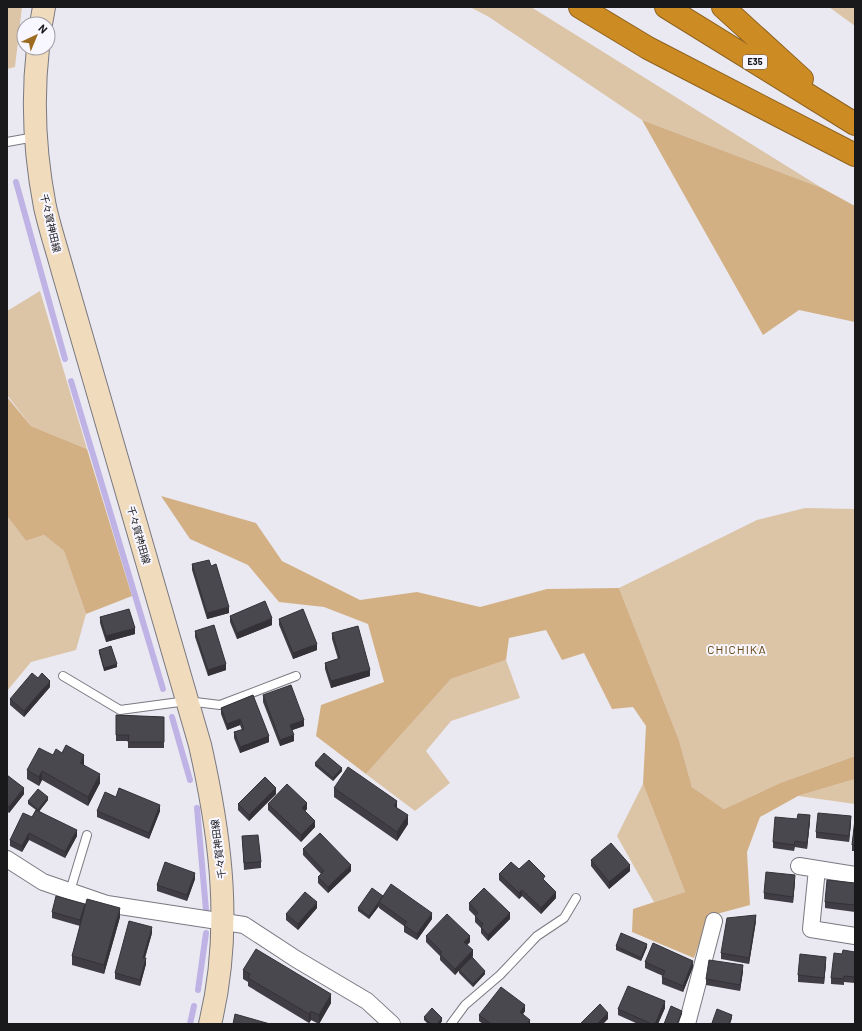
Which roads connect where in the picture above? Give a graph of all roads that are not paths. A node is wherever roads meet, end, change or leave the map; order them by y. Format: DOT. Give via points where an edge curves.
graph roads {
  1 [pos="580,7"];
  2 [pos="666,7"];
  3 [pos="723,7"];
  4 [pos="37,56"];
  5 [pos="850,121"];
  6 [pos="36,137"];
  7 [pos="7,142"];
  8 [pos="855,155"];
  9 [pos="63,676"];
  10 [pos="296,676"];
  11 [pos="187,702"];
  12 [pos="87,835"];
  13 [pos="7,859"];
  14 [pos="798,866"];
  15 [pos="817,869"];
  16 [pos="855,875"];
  17 [pos="70,891"];
  18 [pos="576,898"];
  19 [pos="714,921"];
  20 [pos="224,923"];
  21 [pos="855,936"];
  22 [pos="210,1024"];
  23 [pos="392,1024"];
  24 [pos="451,1024"];
  25 [pos="687,1024"];
  1 -- 8 [label="highway" via="648,48"];
  2 -- 5 [label="highway, E35"];
  3 -- 5 [label="highway"];
  4 -- 6 [label="main road, 千々賀神田線"];
  6 -- 7 [label="lane"];
  6 -- 11 [label="main road, 千々賀神田線" via="45,206 62,272"];
  9 -- 11 [label="lane" via="120,710"];
  10 -- 11 [label="lane" via="220,706"];
  11 -- 20 [label="main road, 千々賀神田線" via="200,745 213,811 222,878"];
  12 -- 17 [label="lane"];
  13 -- 17 [label="street" via="43,882"];
  14 -- 15 [label="street"];
  15 -- 16 [label="street"];
  15 -- 21 [label="street" via="811,929"];
  17 -- 20 [label="street" via="107,904"];
  18 -- 24 [label="lane" via="564,918 537,936 500,975 465,1005"];
  19 -- 25 [label="street"];
  20 -- 22 [label="main road, 千々賀神田線" via="217,996"];
  20 -- 23 [label="street" via="244,925 367,1001"];
}
